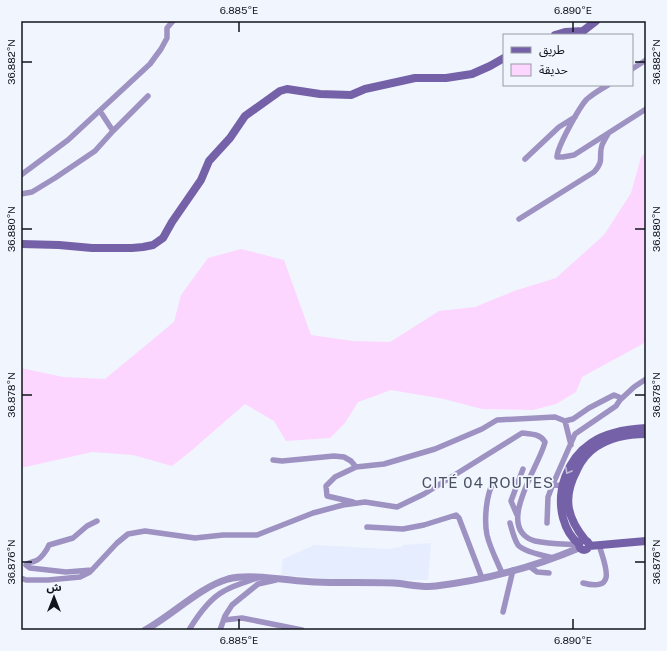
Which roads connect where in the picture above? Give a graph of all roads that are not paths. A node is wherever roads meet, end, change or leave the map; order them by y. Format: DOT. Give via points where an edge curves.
graph roads {
  1 [pos="173,21"];
  2 [pos="596,21"];
  3 [pos="558,34"];
  4 [pos="503,59"];
  5 [pos="646,60"];
  6 [pos="633,68"];
  7 [pos="606,86"];
  8 [pos="148,96"];
  9 [pos="646,109"];
  10 [pos="100,110"];
  11 [pos="577,116"];
  12 [pos="113,131"];
  13 [pos="608,133"];
  14 [pos="525,159"];
  15 [pos="21,175"];
  16 [pos="21,194"];
  17 [pos="520,219"];
  18 [pos="21,244"];
  19 [pos="646,379"];
  20 [pos="620,400"];
  21 [pos="565,421"];
  22 [pos="646,428"];
  23 [pos="646,434"];
  24 [pos="571,445"];
  25 [pos="273,460"];
  26 [pos="356,467"];
  27 [pos="523,469"];
  28 [pos="494,481"];
  29 [pos="557,485"];
  30 [pos="354,503"];
  31 [pos="517,515"];
  32 [pos="97,521"];
  33 [pos="546,523"];
  34 [pos="510,524"];
  35 [pos="367,527"];
  36 [pos="646,541"];
  37 [pos="582,545"];
  38 [pos="599,545"];
  39 [pos="536,553"];
  40 [pos="556,558"];
  41 [pos="540,563"];
  42 [pos="529,566"];
  43 [pos="92,570"];
  44 [pos="513,570"];
  45 [pos="502,573"];
  46 [pos="549,573"];
  47 [pos="21,578"];
  48 [pos="259,578"];
  49 [pos="482,578"];
  50 [pos="279,580"];
  51 [pos="583,583"];
  52 [pos="503,612"];
  53 [pos="224,620"];
  54 [pos="145,630"];
  55 [pos="189,630"];
  56 [pos="220,630"];
  57 [pos="302,630"];
  1 -- 10 [label="street" via="167,28 167,38 150,64"];
  2 -- 3 [label="main road" via="583,31"];
  4 -- 18 [label="main road" via="472,74 446,78 415,78 352,95 287,89 280,91 245,116 230,138 209,161 201,180 163,238 153,245 138,248 92,248"];
  5 -- 6 [label="street"];
  7 -- 11 [label="street" via="587,99"];
  8 -- 12 [label="street"];
  9 -- 13 [label="street"];
  10 -- 12 [label="street"];
  10 -- 15 [label="street" via="68,140"];
  11 -- 13 [label="street" via="562,138 557,157 574,155"];
  11 -- 14 [label="street" via="559,127"];
  12 -- 16 [label="street" via="95,151 32,192"];
  13 -- 17 [label="street" via="602,146 600,166 594,172"];
  19 -- 20 [label="street"];
  20 -- 21 [label="street" via="614,395"];
  20 -- 24 [label="street" via="607,413 581,428 575,434"];
  21 -- 24 [label="street"];
  21 -- 26 [label="street" via="555,417 497,420 435,449 384,464"];
  22 -- 29 [label="main road, one-way" via="611,433 591,442"];
  23 -- 37 [label="main road" via="625,436 601,444 581,463 572,479 569,502 572,519"];
  24 -- 29 [label="street"];
  25 -- 26 [label="street" via="334,456 344,457"];
  26 -- 30 [label="street" via="335,477 326,486 327,496"];
  27 -- 31 [label="street" via="511,501"];
  28 -- 45 [label="street" via="488,496 487,531"];
  29 -- 33 [label="street" via="548,497"];
  29 -- 37 [label="main road" via="564,522 570,535"];
  30 -- 31 [label="street" via="398,507 424,494 522,433 535,434 542,437 545,442 543,452 532,471"];
  30 -- 43 [label="street" via="313,514 256,535 195,538 145,531 128,534"];
  31 -- 37 [label="street" via="522,532 531,539"];
  32 -- 43 [label="street" via="73,538 49,545 36,561 26,564 30,568 66,572"];
  34 -- 39 [label="street" via="520,547"];
  35 -- 49 [label="street" via="403,529 456,515"];
  36 -- 38 [label="main road"];
  37 -- 38 [label="main road"];
  37 -- 40 [label="street"];
  38 -- 51 [label="street" via="607,573 606,579 596,585"];
  39 -- 40 [label="street"];
  39 -- 41 [label="street"];
  40 -- 41 [label="street"];
  41 -- 42 [label="street"];
  42 -- 44 [label="street"];
  42 -- 46 [label="street" via="537,572"];
  43 -- 47 [label="street" via="70,579"];
  44 -- 45 [label="street"];
  44 -- 52 [label="street"];
  45 -- 49 [label="street"];
  48 -- 50 [label="street"];
  48 -- 54 [label="street" via="237,577 226,580 201,592"];
  48 -- 55 [label="street" via="216,596"];
  49 -- 50 [label="street" via="435,586"];
  50 -- 53 [label="street" via="258,584 232,605"];
  53 -- 56 [label="street"];
  53 -- 57 [label="street" via="242,618"];
}
